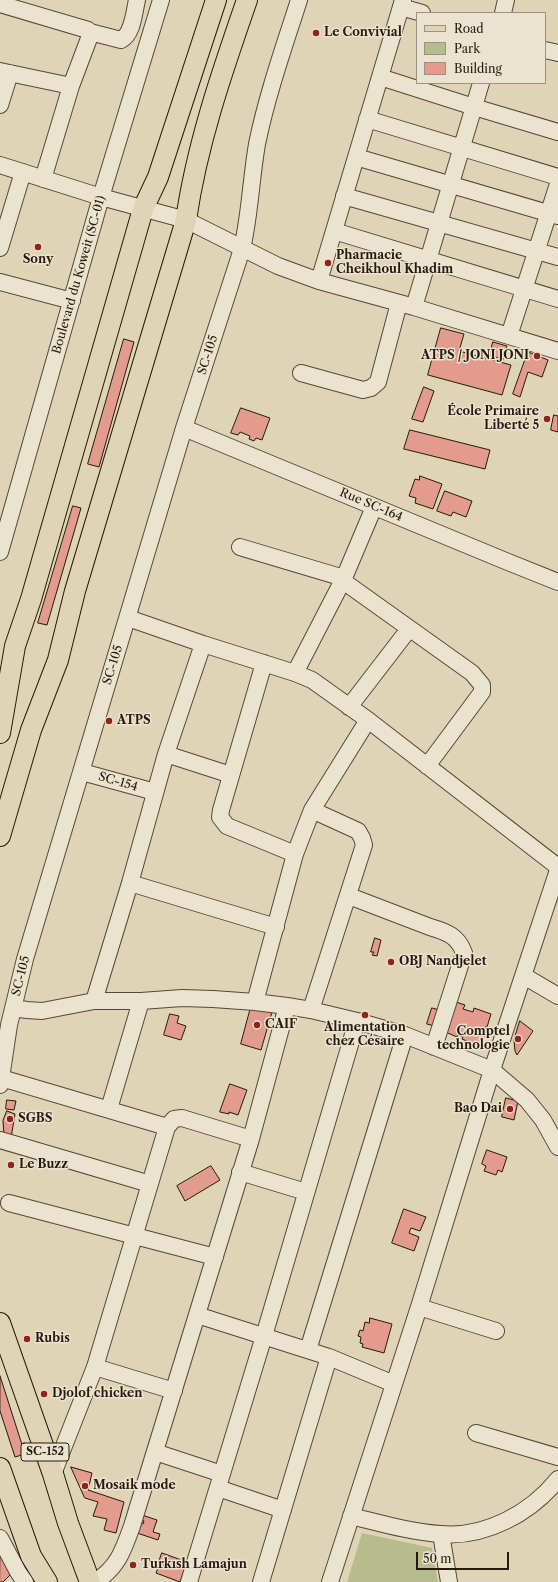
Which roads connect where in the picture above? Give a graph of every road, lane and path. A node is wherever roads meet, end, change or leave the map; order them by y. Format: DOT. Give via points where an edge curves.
graph roads {
  1 [pos="137,0"];
  2 [pos="161,0"];
  3 [pos="216,0"];
  4 [pos="247,0"];
  5 [pos="299,0"];
  6 [pos="506,0"];
  7 [pos="402,3"];
  8 [pos="0,4"];
  9 [pos="420,12"];
  10 [pos="502,12"];
  11 [pos="90,32"];
  12 [pos="546,50"];
  13 [pos="558,53"];
  14 [pos="5,72"];
  15 [pos="380,77"];
  16 [pos="481,84"];
  17 [pos="71,86"];
  18 [pos="0,105"];
  19 [pos="474,107"];
  20 [pos="367,119"];
  21 [pos="558,132"];
  22 [pos="462,148"];
  23 [pos="356,157"];
  24 [pos="0,165"];
  25 [pos="23,172"];
  26 [pos="558,177"];
  27 [pos="43,179"];
  28 [pos="558,184"];
  29 [pos="451,185"];
  30 [pos="344,196"];
  31 [pos="101,197"];
  32 [pos="142,209"];
  33 [pos="554,214"];
  34 [pos="186,220"];
  35 [pos="439,222"];
  36 [pos="334,231"];
  37 [pos="0,248"];
  38 [pos="242,249"];
  39 [pos="537,250"];
  40 [pos="558,257"];
  41 [pos="428,260"];
  42 [pos="319,280"];
  43 [pos="0,282"];
  44 [pos="525,289"];
  45 [pos="558,298"];
  46 [pos="72,302"];
  47 [pos="406,305"];
  48 [pos="509,336"];
  49 [pos="558,352"];
  50 [pos="301,373"];
  51 [pos="184,428"];
  52 [pos="374,507"];
  53 [pos="3,533"];
  54 [pos="240,547"];
  55 [pos="0,552"];
  56 [pos="343,580"];
  57 [pos="558,582"];
  58 [pos="128,618"];
  59 [pos="409,629"];
  60 [pos="203,644"];
  61 [pos="264,663"];
  62 [pos="295,673"];
  63 [pos="349,707"];
  64 [pos="368,720"];
  65 [pos="0,733"];
  66 [pos="166,754"];
  67 [pos="427,766"];
  68 [pos="82,772"];
  69 [pos="231,775"];
  70 [pos="155,792"];
  71 [pos="312,810"];
  72 [pos="0,836"];
  73 [pos="295,854"];
  74 [pos="558,869"];
  75 [pos="130,884"];
  76 [pos="349,896"];
  77 [pos="276,927"];
  78 [pos="524,976"];
  79 [pos="558,996"];
  80 [pos="94,1001"];
  81 [pos="141,1001"];
  82 [pos="255,1002"];
  83 [pos="287,1006"];
  84 [pos="13,1008"];
  85 [pos="311,1010"];
  86 [pos="357,1021"];
  87 [pos="405,1035"];
  88 [pos="434,1046"];
  89 [pos="492,1070"];
  90 [pos="0,1081"];
  91 [pos="109,1109"];
  92 [pos="167,1127"];
  93 [pos="251,1139"];
  94 [pos="0,1140"];
  95 [pos="558,1147"];
  96 [pos="240,1172"];
  97 [pos="150,1184"];
  98 [pos="306,1192"];
  99 [pos="9,1204"];
  100 [pos="134,1235"];
  101 [pos="214,1256"];
  102 [pos="419,1307"];
  103 [pos="197,1315"];
  104 [pos="0,1322"];
  105 [pos="496,1331"];
  106 [pos="264,1336"];
  107 [pos="308,1350"];
  108 [pos="329,1357"];
  109 [pos="95,1367"];
  110 [pos="394,1384"];
  111 [pos="174,1391"];
  112 [pos="476,1434"];
  113 [pos="156,1452"];
  114 [pos="558,1457"];
  115 [pos="0,1468"];
  116 [pos="53,1474"];
  117 [pos="558,1479"];
  118 [pos="220,1481"];
  119 [pos="283,1510"];
  120 [pos="351,1516"];
  121 [pos="442,1534"];
  122 [pos="0,1538"];
  123 [pos="25,1582"];
  124 [pos="47,1582"];
  125 [pos="90,1582"];
  126 [pos="95,1582"];
  127 [pos="189,1582"];
  128 [pos="261,1582"];
  129 [pos="330,1582"];
  130 [pos="449,1582"];
  1 -- 11 [label="street" via="126,37 121,40"];
  2 -- 31 [label="street, Boulevard du Koweit (SC-01)"];
  3 -- 32 [label="main road" via="158,177"];
  4 -- 34 [label="main road" via="212,104 191,185"];
  5 -- 38 [label="street, SC-105" via="264,114"];
  6 -- 10 [label="street"];
  7 -- 9 [label="street"];
  7 -- 15 [label="street"];
  8 -- 11 [label="street"];
  11 -- 17 [label="street"];
  12 -- 13 [label="street"];
  14 -- 17 [label="street"];
  14 -- 18 [label="street"];
  15 -- 19 [label="street"];
  15 -- 20 [label="street"];
  16 -- 19 [label="street"];
  17 -- 27 [label="street"];
  19 -- 21 [label="street"];
  19 -- 22 [label="street"];
  20 -- 22 [label="street"];
  20 -- 23 [label="street"];
  22 -- 26 [label="street"];
  22 -- 29 [label="street"];
  23 -- 29 [label="street"];
  23 -- 30 [label="street"];
  24 -- 25 [label="street"];
  25 -- 27 [label="street"];
  25 -- 37 [label="street"];
  27 -- 31 [label="street"];
  28 -- 33 [label="street"];
  29 -- 33 [label="street"];
  29 -- 35 [label="street"];
  30 -- 35 [label="street"];
  30 -- 36 [label="street"];
  31 -- 32 [label="street"];
  31 -- 46 [label="street, Boulevard du Koweit (SC-01)"];
  32 -- 34 [label="street"];
  32 -- 65 [label="main road" via="31,599 15,646"];
  33 -- 39 [label="street"];
  34 -- 38 [label="street"];
  34 -- 72 [label="main road" via="75,591 58,660 31,730"];
  35 -- 39 [label="street"];
  35 -- 41 [label="street"];
  36 -- 41 [label="street"];
  36 -- 42 [label="street"];
  38 -- 42 [label="street" via="278,266"];
  38 -- 51 [label="street, SC-105"];
  39 -- 40 [label="street"];
  39 -- 44 [label="street"];
  41 -- 44 [label="street"];
  41 -- 47 [label="street"];
  42 -- 47 [label="street"];
  43 -- 46 [label="street"];
  44 -- 45 [label="street"];
  44 -- 48 [label="street"];
  46 -- 53 [label="street, Boulevard du Koweit (SC-01)"];
  47 -- 48 [label="street"];
  47 -- 50 [label="street" via="378,382 371,388 363,390"];
  48 -- 49 [label="street"];
  51 -- 52 [label="street, Rue SC-164"];
  51 -- 58 [label="street, SC-105"];
  52 -- 56 [label="street"];
  52 -- 57 [label="street, Rue SC-164"];
  53 -- 55 [label="street, Boulevard du Koweit (SC-01)"];
  54 -- 56 [label="street"];
  56 -- 59 [label="street"];
  56 -- 62 [label="street"];
  58 -- 60 [label="street"];
  58 -- 68 [label="street, SC-105"];
  59 -- 63 [label="street"];
  59 -- 67 [label="street" via="472,673 482,685 482,692"];
  60 -- 61 [label="street"];
  60 -- 66 [label="street"];
  61 -- 62 [label="street"];
  61 -- 69 [label="street"];
  62 -- 63 [label="street" via="318,683"];
  63 -- 64 [label="street"];
  64 -- 67 [label="street"];
  64 -- 71 [label="street"];
  66 -- 69 [label="street"];
  66 -- 70 [label="street"];
  67 -- 74 [label="street"];
  68 -- 70 [label="street, SC-154"];
  68 -- 84 [label="street, SC-105" via="25,959"];
  69 -- 73 [label="street" via="220,817 226,826"];
  70 -- 75 [label="street"];
  71 -- 73 [label="street"];
  71 -- 76 [label="street" via="358,831 362,838 364,845"];
  73 -- 77 [label="street"];
  74 -- 78 [label="street"];
  75 -- 77 [label="street"];
  75 -- 80 [label="street"];
  76 -- 85 [label="street"];
  76 -- 88 [label="street" via="444,931 458,940 464,953"];
  77 -- 82 [label="street"];
  78 -- 79 [label="street"];
  78 -- 89 [label="street"];
  80 -- 81 [label="street"];
  80 -- 84 [label="street" via="42,1010"];
  81 -- 82 [label="street" via="182,998"];
  81 -- 91 [label="street"];
  82 -- 83 [label="street"];
  83 -- 85 [label="street"];
  83 -- 93 [label="street"];
  84 -- 90 [label="street, SC-105"];
  85 -- 86 [label="street"];
  86 -- 87 [label="street"];
  86 -- 98 [label="street"];
  87 -- 88 [label="street"];
  87 -- 107 [label="street"];
  88 -- 89 [label="street"];
  89 -- 95 [label="street" via="527,1100 543,1120"];
  89 -- 102 [label="street"];
  90 -- 91 [label="street"];
  91 -- 92 [label="street"];
  92 -- 93 [label="street" via="174,1119 182,1118"];
  92 -- 97 [label="street"];
  93 -- 96 [label="street"];
  94 -- 97 [label="street"];
  96 -- 98 [label="street"];
  96 -- 101 [label="street"];
  97 -- 100 [label="street"];
  98 -- 106 [label="street"];
  99 -- 100 [label="street"];
  100 -- 101 [label="street"];
  100 -- 109 [label="street"];
  101 -- 103 [label="street"];
  102 -- 105 [label="street"];
  102 -- 110 [label="street"];
  103 -- 106 [label="street"];
  103 -- 111 [label="street"];
  104 -- 116 [label="main road, SC-152"];
  106 -- 107 [label="street"];
  106 -- 118 [label="street"];
  107 -- 108 [label="street"];
  108 -- 110 [label="street"];
  108 -- 119 [label="street"];
  109 -- 111 [label="street"];
  109 -- 116 [label="street"];
  110 -- 120 [label="street"];
  111 -- 113 [label="street"];
  112 -- 114 [label="street"];
  113 -- 118 [label="street"];
  113 -- 126 [label="street" via="121,1556 105,1575"];
  115 -- 124 [label="main road" via="31,1556"];
  116 -- 125 [label="main road, SC-152"];
  117 -- 121 [label="street" via="544,1496 512,1518 479,1530"];
  118 -- 119 [label="street"];
  118 -- 127 [label="street"];
  119 -- 128 [label="street"];
  120 -- 121 [label="street"];
  120 -- 129 [label="street"];
  121 -- 130 [label="street"];
  122 -- 123 [label="street"];
}
